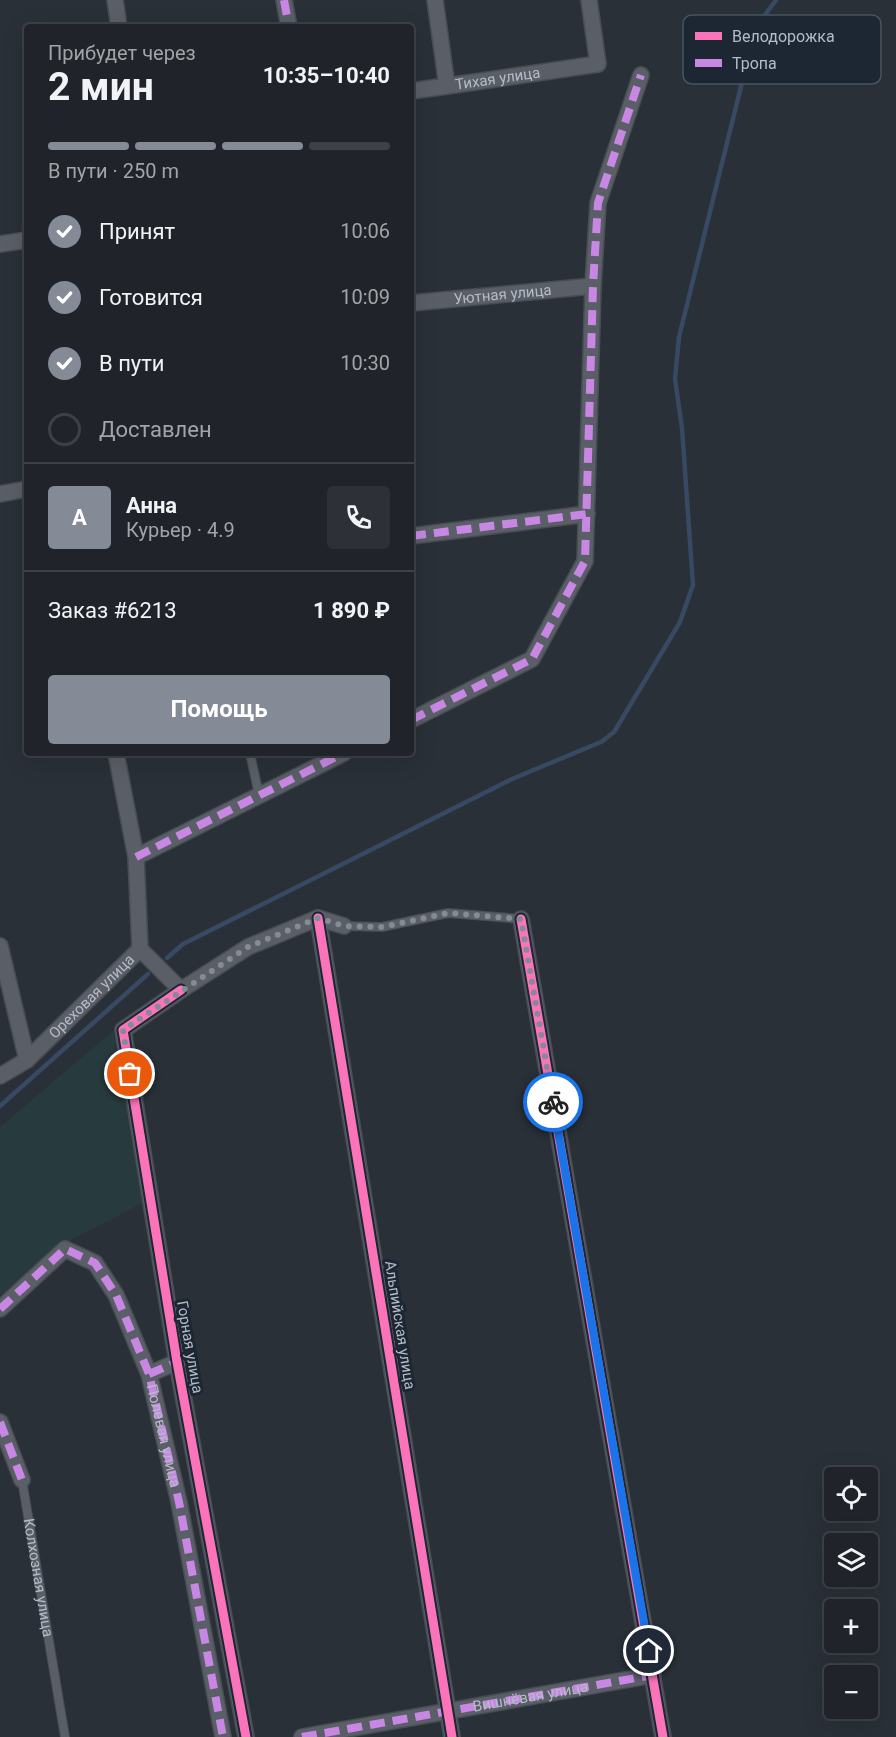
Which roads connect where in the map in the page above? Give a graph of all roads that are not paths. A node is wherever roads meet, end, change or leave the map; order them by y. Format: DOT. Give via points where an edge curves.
graph roads {
  1 [pos="116,0"];
  2 [pos="284,0"];
  3 [pos="435,0"];
  4 [pos="589,0"];
  5 [pos="119,24"];
  6 [pos="288,24"];
  7 [pos="641,75"];
  8 [pos="447,86"];
  9 [pos="414,91"];
  10 [pos="24,240"];
  11 [pos="0,244"];
  12 [pos="593,286"];
  13 [pos="414,303"];
  14 [pos="24,490"];
  15 [pos="0,494"];
  16 [pos="586,514"];
  17 [pos="414,536"];
  18 [pos="414,718"];
  19 [pos="117,756"];
  20 [pos="251,756"];
  21 [pos="338,756"];
  22 [pos="259,795"];
  23 [pos="136,856"];
  24 [pos="318,918"];
  25 [pos="521,919"];
  26 [pos="344,926"];
  27 [pos="0,946"];
  28 [pos="140,949"];
  29 [pos="181,990"];
  30 [pos="27,1060"];
  31 [pos="0,1076"];
  32 [pos="0,1309"];
  33 [pos="177,1362"];
  34 [pos="149,1374"];
  35 [pos="0,1422"];
  36 [pos="22,1480"];
  37 [pos="653,1675"];
  38 [pos="448,1712"];
  39 [pos="65,1737"];
  40 [pos="223,1737"];
  41 [pos="246,1737"];
  42 [pos="302,1737"];
  43 [pos="452,1737"];
  44 [pos="663,1737"];
  1 -- 5 [label="street"];
  2 -- 6 [label="street"];
  3 -- 8 [label="street, Тихая улица"];
  4 -- 8 [label="street, Тихая улица" via="598,64"];
  7 -- 12 [label="street" via="598,203"];
  8 -- 9 [label="street"];
  10 -- 11 [label="street"];
  12 -- 13 [label="street, Уютная улица"];
  12 -- 16 [label="street"];
  14 -- 15 [label="street"];
  16 -- 17 [label="street"];
  16 -- 18 [label="street" via="585,561 532,659"];
  19 -- 23 [label="street, Ореховая улица"];
  20 -- 22 [label="lane"];
  21 -- 22 [label="street"];
  22 -- 23 [label="street"];
  23 -- 28 [label="street, Ореховая улица"];
  24 -- 26 [label="street"];
  24 -- 29 [label="street" via="248,947"];
  24 -- 38 [label="street, Альпийская улица"];
  25 -- 26 [label="lane" via="448,913 382,927"];
  25 -- 37 [label="street"];
  27 -- 30 [label="street"];
  28 -- 29 [label="street"];
  28 -- 30 [label="street, Ореховая улица"];
  29 -- 33 [label="street, Горная улица" via="123,1030"];
  30 -- 31 [label="street, Ореховая улица"];
  32 -- 34 [label="street, Полевая улица" via="65,1249 95,1263 116,1295"];
  33 -- 34 [label="street"];
  33 -- 41 [label="street, Горная улица"];
  34 -- 40 [label="street, Полевая улица" via="179,1502"];
  35 -- 36 [label="street, Колхозная улица"];
  36 -- 39 [label="lane, Колхозная улица"];
  37 -- 38 [label="street, Вишнёвая улица"];
  37 -- 44 [label="street"];
  38 -- 42 [label="street, Вишнёвая улица"];
  38 -- 43 [label="street, Альпийская улица"];
}
